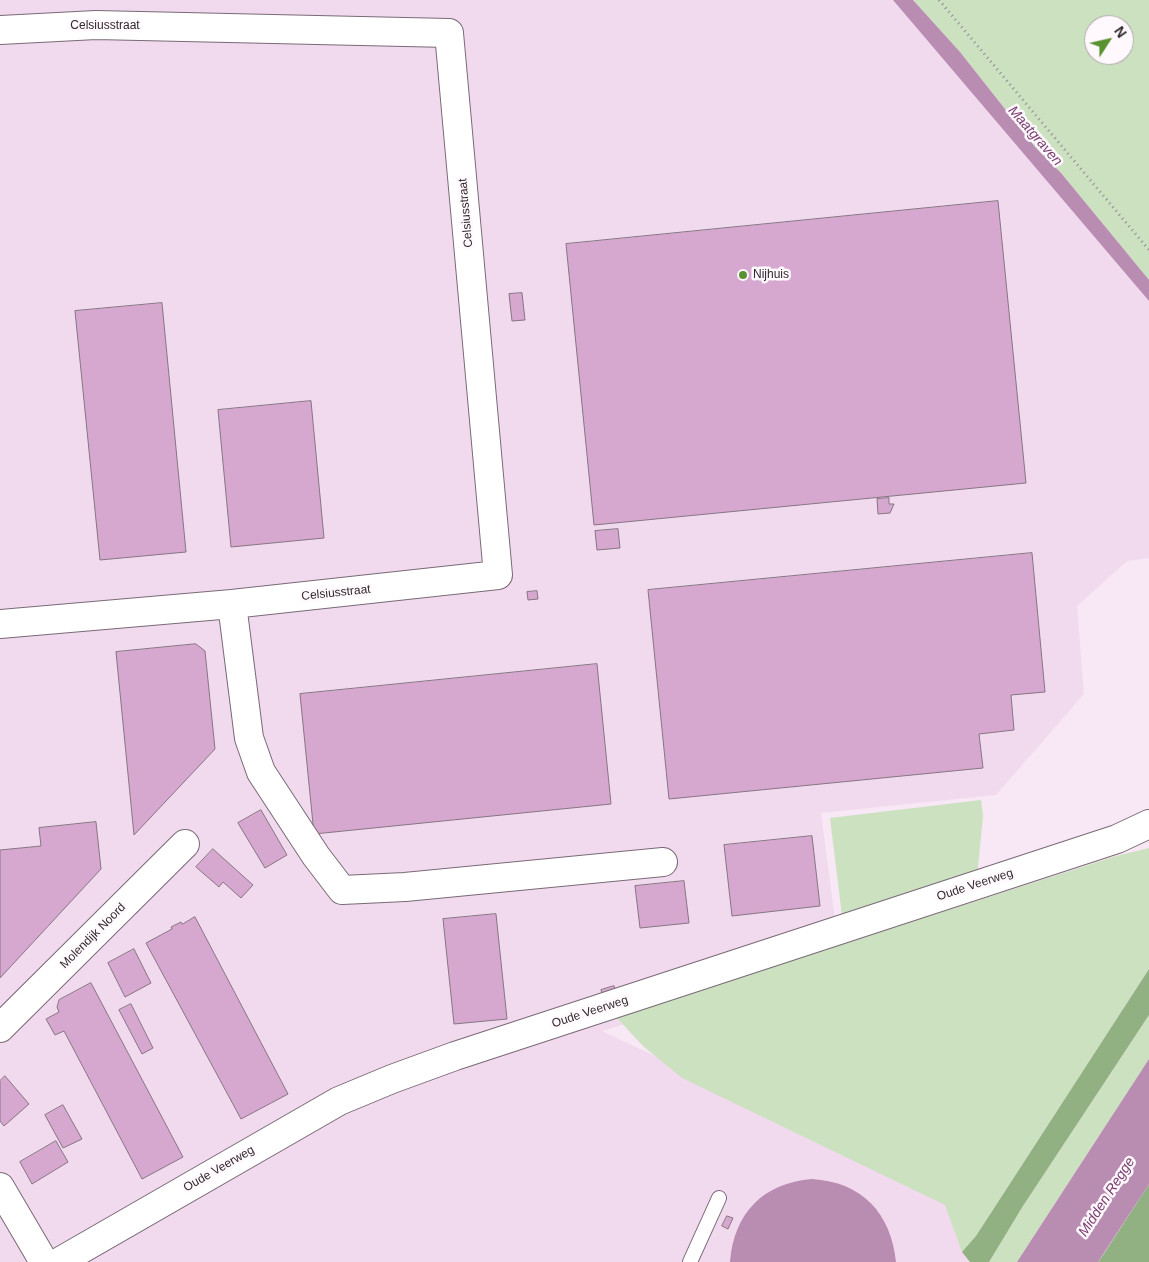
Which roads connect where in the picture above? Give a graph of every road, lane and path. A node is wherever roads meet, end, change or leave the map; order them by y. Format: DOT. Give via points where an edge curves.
graph roads {
  1 [pos="939,0"];
  2 [pos="0,30"];
  3 [pos="1149,250"];
  4 [pos="232,604"];
  5 [pos="0,624"];
  6 [pos="1149,824"];
  7 [pos="185,844"];
  8 [pos="662,862"];
  9 [pos="0,1028"];
  10 [pos="0,1187"];
  11 [pos="719,1198"];
  12 [pos="44,1262"];
  13 [pos="59,1262"];
  14 [pos="690,1262"];
  1 -- 3 [label="path"];
  2 -- 4 [label="street, Celsiusstraat" via="96,25 449,33 498,575"];
  4 -- 5 [label="street, Celsiusstraat"];
  4 -- 8 [label="street" via="249,738 261,772 342,890"];
  6 -- 13 [label="street, Oude Veerweg" via="1117,839 455,1056 339,1100"];
  7 -- 9 [label="street, Molendijk Noord"];
  10 -- 12 [label="street"];
  11 -- 14 [label="lane"];
}
